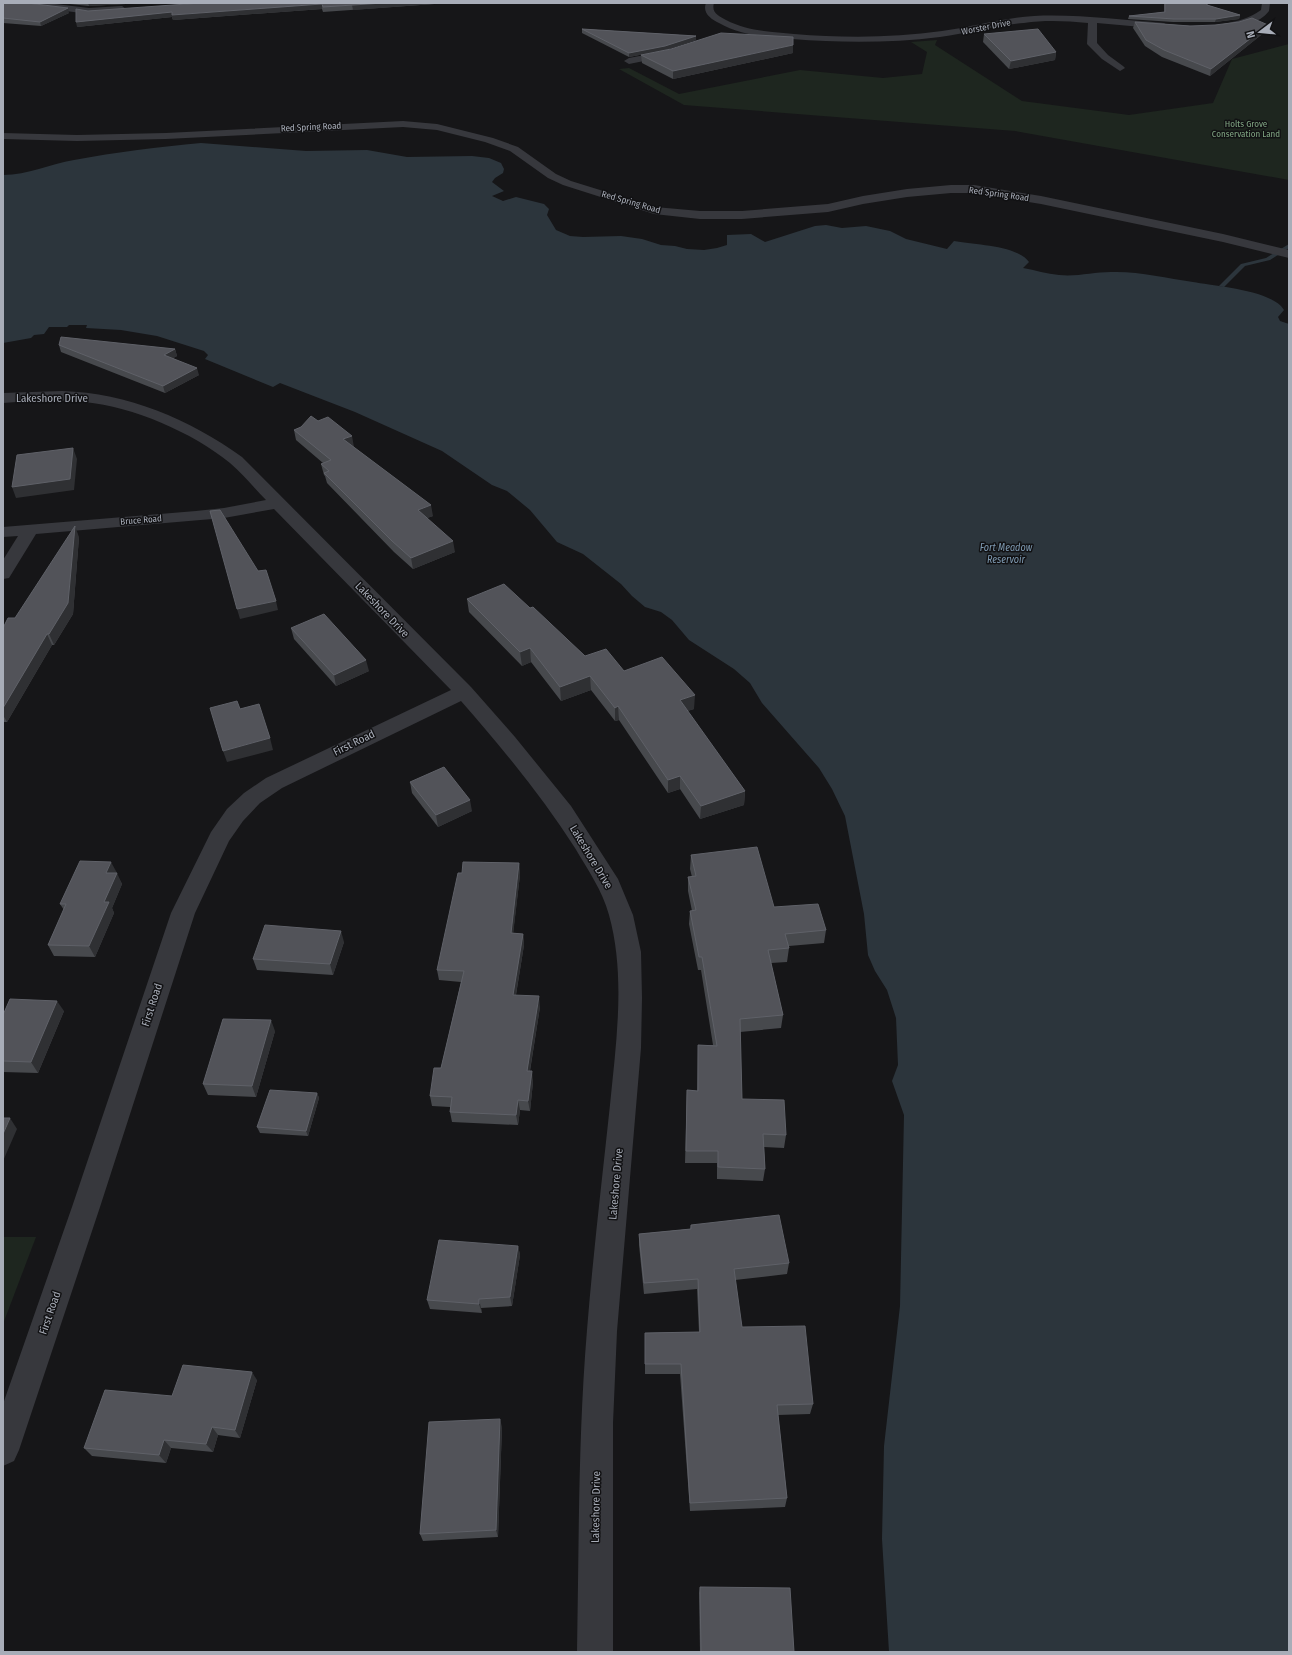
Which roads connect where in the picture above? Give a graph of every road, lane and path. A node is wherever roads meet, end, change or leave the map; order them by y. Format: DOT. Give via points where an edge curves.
graph roads {
  1 [pos="27,3"];
  2 [pos="710,3"];
  3 [pos="1266,3"];
  4 [pos="130,8"];
  5 [pos="1092,21"];
  6 [pos="1173,26"];
  7 [pos="1216,27"];
  8 [pos="740,30"];
  9 [pos="726,35"];
  10 [pos="682,49"];
  11 [pos="629,61"];
  12 [pos="1120,68"];
  13 [pos="3,136"];
  14 [pos="1289,254"];
  15 [pos="3,398"];
  16 [pos="278,503"];
  17 [pos="30,530"];
  18 [pos="3,532"];
  19 [pos="3,574"];
  20 [pos="464,692"];
  21 [pos="3,1450"];
  22 [pos="594,1652"];
  1 -- 4 [label="street" via="89,10"];
  2 -- 8 [label="street, Worster Drive" via="710,12 717,19"];
  3 -- 7 [label="street" via="1265,11 1257,18 1245,23"];
  5 -- 6 [label="street, Worster Drive"];
  5 -- 8 [label="street, Worster Drive" via="1032,19 942,34 867,40 790,36"];
  5 -- 12 [label="street" via="1092,44"];
  8 -- 9 [label="street"];
  10 -- 11 [label="street"];
  13 -- 14 [label="street, Red Spring Road" via="166,136 370,124 437,127 514,149 552,176 567,183 654,210 700,215 742,215 828,208 907,193 974,189 1041,200"];
  15 -- 16 [label="street, Lakeshore Drive" via="96,398 164,419 221,450 252,475"];
  16 -- 17 [label="street, Bruce Road" via="196,516"];
  16 -- 20 [label="street, Lakeshore Drive"];
  17 -- 18 [label="street, Bruce Road"];
  17 -- 19 [label="street"];
  20 -- 21 [label="street, First Road" via="274,782 235,815 219,838 183,913 89,1200"];
  20 -- 22 [label="street, Lakeshore Drive" via="508,742 563,812 588,849 613,892 629,952 628,1048 602,1331 597,1424"];
}
